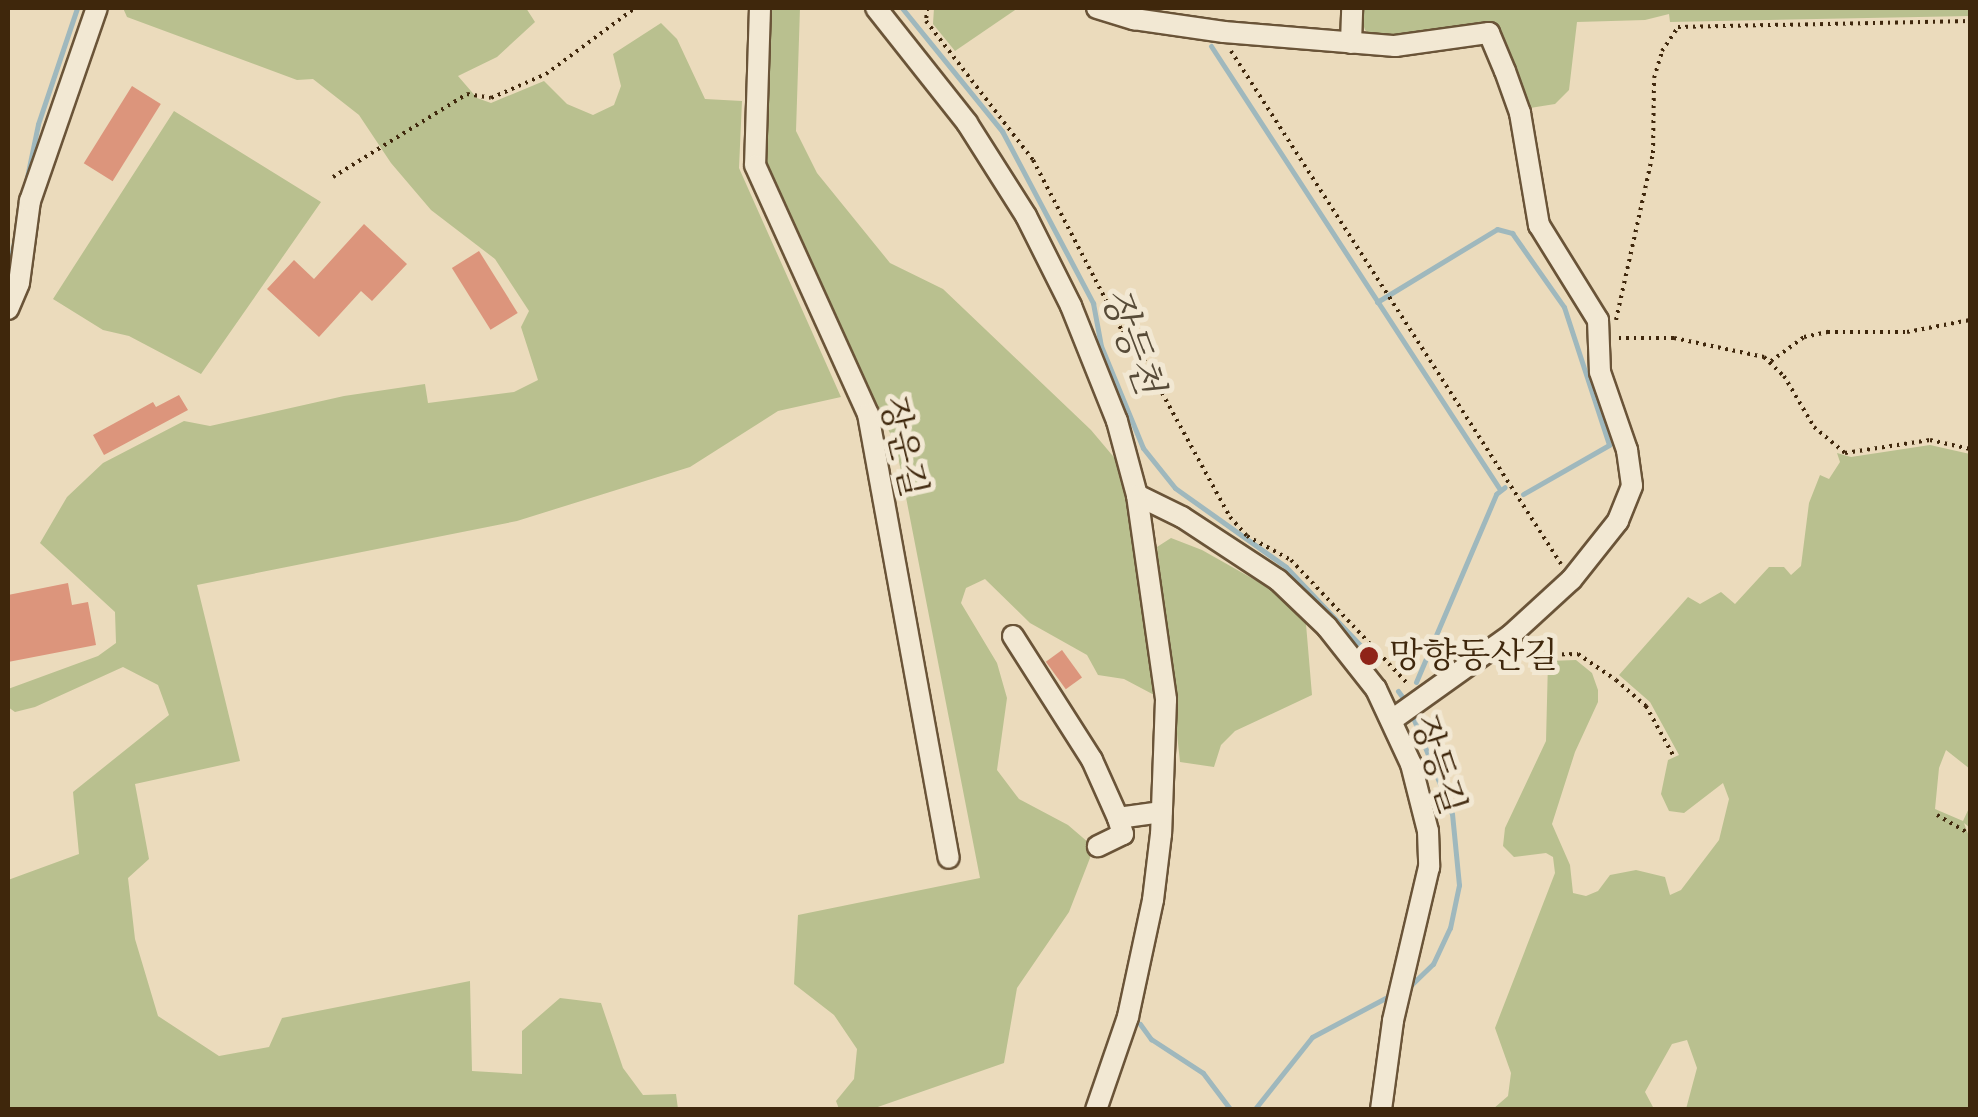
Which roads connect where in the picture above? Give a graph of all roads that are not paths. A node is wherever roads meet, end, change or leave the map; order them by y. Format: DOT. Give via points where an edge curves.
graph roads {
  1 [pos="97,8"];
  2 [pos="760,8"];
  3 [pos="876,8"];
  4 [pos="1097,8"];
  5 [pos="1352,8"];
  6 [pos="1351,43"];
  7 [pos="8,310"];
  8 [pos="1137,495"];
  9 [pos="1014,636"];
  10 [pos="1409,708"];
  11 [pos="1162,812"];
  12 [pos="1118,818"];
  13 [pos="1098,846"];
  14 [pos="949,858"];
  15 [pos="1096,1110"];
  16 [pos="1381,1110"];
  1 -- 7 [label="street" via="30,201 19,283"];
  2 -- 14 [label="street, 장운길" via="755,164 868,414"];
  3 -- 8 [label="street" via="967,123 1026,216 1110,404"];
  4 -- 6 [label="street" via="1224,32"];
  5 -- 6 [label="street"];
  6 -- 10 [label="street" via="1395,46 1488,33 1520,113 1539,225 1598,320 1600,372 1628,450 1632,486 1618,521 1571,580 1511,636"];
  8 -- 10 [label="street, 장등길" via="1278,580 1359,667"];
  8 -- 11 [label="street" via="1166,700"];
  9 -- 12 [label="street" via="1092,760"];
  10 -- 16 [label="street, 장등길" via="1412,764 1428,831 1424,896 1393,1021"];
  11 -- 12 [label="street"];
  11 -- 15 [label="street" via="1153,900 1128,1016"];
  12 -- 13 [label="street" via="1123,834"];
}
